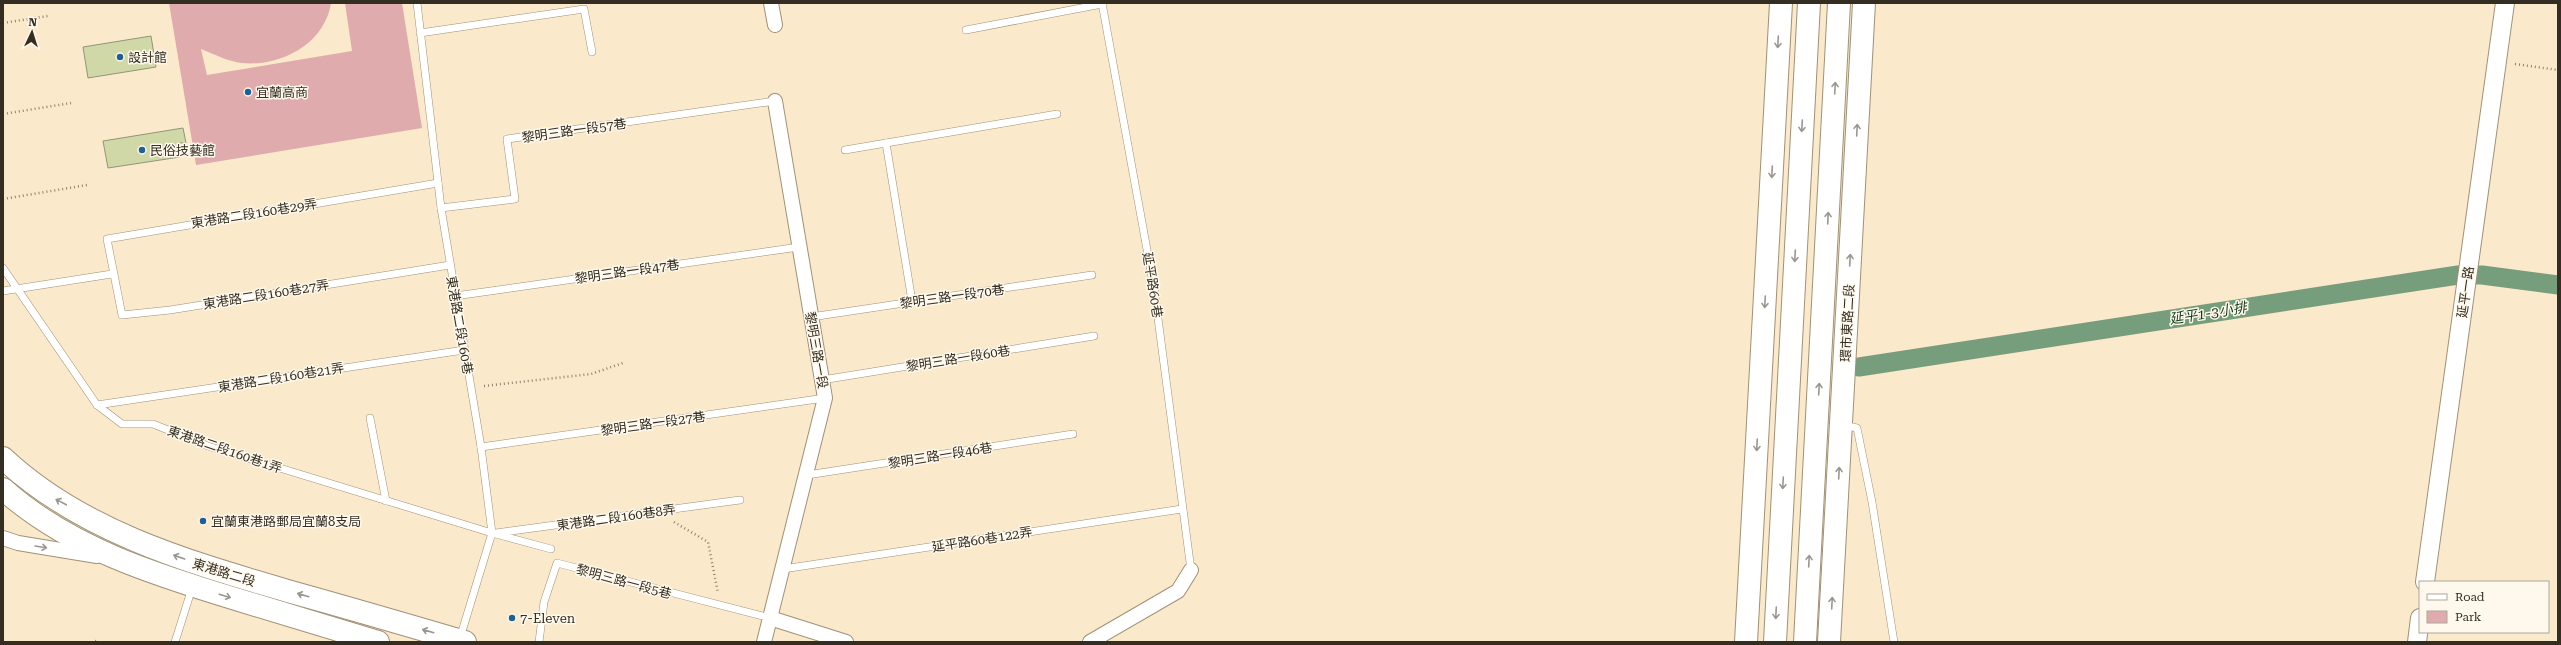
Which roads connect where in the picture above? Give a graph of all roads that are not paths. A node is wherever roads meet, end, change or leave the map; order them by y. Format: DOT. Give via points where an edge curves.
graph roads {
  1 [pos="417,3"];
  2 [pos="771,3"];
  3 [pos="1781,3"];
  4 [pos="1809,3"];
  5 [pos="1839,3"];
  6 [pos="1864,3"];
  7 [pos="2504,3"];
  8 [pos="1102,4"];
  9 [pos="775,25"];
  10 [pos="966,30"];
  11 [pos="420,33"];
  12 [pos="592,52"];
  13 [pos="775,101"];
  14 [pos="1057,114"];
  15 [pos="886,143"];
  16 [pos="845,150"];
  17 [pos="438,183"];
  18 [pos="441,208"];
  19 [pos="799,248"];
  20 [pos="450,265"];
  21 [pos="3,268"];
  22 [pos="112,274"];
  23 [pos="1092,275"];
  24 [pos="16,288"];
  25 [pos="3,291"];
  26 [pos="455,296"];
  27 [pos="912,301"];
  28 [pos="811,317"];
  29 [pos="1094,336"];
  30 [pos="464,350"];
  31 [pos="822,380"];
  32 [pos="825,398"];
  33 [pos="97,405"];
  34 [pos="370,418"];
  35 [pos="1758,420"];
  36 [pos="1786,422"];
  37 [pos="1817,423"];
  38 [pos="1841,425"];
  39 [pos="1073,434"];
  40 [pos="481,447"];
  41 [pos="3,458"];
  42 [pos="807,475"];
  43 [pos="3,489"];
  44 [pos="386,500"];
  45 [pos="740,500"];
  46 [pos="1182,509"];
  47 [pos="492,534"];
  48 [pos="3,538"];
  49 [pos="551,549"];
  50 [pos="116,559"];
  51 [pos="783,569"];
  52 [pos="1191,570"];
  53 [pos="2425,581"];
  54 [pos="192,586"];
  55 [pos="770,618"];
  56 [pos="2419,626"];
  57 [pos="462,641"];
  58 [pos="175,642"];
  59 [pos="378,642"];
  60 [pos="539,642"];
  61 [pos="764,642"];
  62 [pos="846,642"];
  63 [pos="1090,642"];
  64 [pos="1746,642"];
  65 [pos="1775,642"];
  66 [pos="1805,642"];
  67 [pos="1829,642"];
  68 [pos="1894,642"];
  69 [pos="2417,642"];
  1 -- 11 [label="lane, 東港路二段160巷"];
  2 -- 9 [label="street"];
  3 -- 35 [label="main road, one-way"];
  4 -- 36 [label="main road, one-way"];
  37 -- 5 [label="main road, 環市東路二段, one-way"];
  38 -- 6 [label="main road, 環市東路二段, one-way"];
  7 -- 53 [label="street, 延平一路"];
  8 -- 10 [label="lane"];
  8 -- 46 [label="lane, 延平路60巷" via="1154,288"];
  11 -- 12 [label="lane" via="584,9"];
  11 -- 17 [label="lane, 東港路二段160巷"];
  13 -- 18 [label="lane, 黎明三路一段57巷" via="507,139 515,199"];
  13 -- 19 [label="street, 黎明三路一段"];
  14 -- 15 [label="lane"];
  15 -- 16 [label="lane"];
  15 -- 27 [label="lane"];
  17 -- 18 [label="lane, 東港路二段160巷"];
  17 -- 22 [label="lane, 東港路二段160巷29弄" via="106,239"];
  18 -- 20 [label="lane, 東港路二段160巷"];
  19 -- 26 [label="lane, 黎明三路一段47巷"];
  19 -- 28 [label="street, 黎明三路一段"];
  20 -- 22 [label="lane, 東港路二段160巷27弄" via="170,310 122,315"];
  20 -- 26 [label="lane, 東港路二段160巷"];
  21 -- 24 [label="lane, 東港路二段160巷1弄"];
  22 -- 24 [label="lane"];
  23 -- 27 [label="lane, 黎明三路一段70巷"];
  24 -- 25 [label="lane"];
  24 -- 33 [label="lane, 東港路二段160巷1弄"];
  26 -- 30 [label="lane, 東港路二段160巷"];
  27 -- 28 [label="lane, 黎明三路一段70巷"];
  28 -- 31 [label="street, 黎明三路一段"];
  29 -- 31 [label="lane, 黎明三路一段60巷"];
  30 -- 33 [label="lane, 東港路二段160巷21弄"];
  30 -- 40 [label="lane, 東港路二段160巷"];
  31 -- 32 [label="street, 黎明三路一段"];
  32 -- 40 [label="lane, 黎明三路一段27巷"];
  32 -- 42 [label="street, 黎明三路一段"];
  33 -- 44 [label="lane, 東港路二段160巷1弄" via="122,424 153,424 208,446"];
  34 -- 44 [label="lane"];
  35 -- 36 [label="main road"];
  35 -- 64 [label="main road, one-way"];
  36 -- 37 [label="main road"];
  36 -- 65 [label="main road, one-way"];
  37 -- 38 [label="main road"];
  66 -- 37 [label="main road, 環市東路二段, one-way"];
  67 -- 38 [label="main road, 環市東路二段, one-way"];
  38 -- 68 [label="lane" via="1857,428 1872,502"];
  39 -- 42 [label="lane, 黎明三路一段46巷"];
  40 -- 47 [label="lane, 東港路二段160巷"];
  57 -- 41 [label="main road, 東港路二段, one-way" via="214,569 136,542 50,496"];
  42 -- 51 [label="street, 黎明三路一段"];
  43 -- 50 [label="main road, 東港路二段" via="60,530"];
  44 -- 47 [label="lane, 東港路二段160巷1弄"];
  45 -- 47 [label="lane, 東港路二段160巷8弄"];
  46 -- 51 [label="lane, 延平路60巷122弄"];
  46 -- 52 [label="lane, 延平路60巷"];
  47 -- 49 [label="lane, 東港路二段160巷1弄"];
  47 -- 57 [label="lane, 東港路二段160巷"];
  48 -- 50 [label="street, one-way" via="18,543"];
  50 -- 54 [label="main road, 東港路二段"];
  51 -- 55 [label="street, 黎明三路一段"];
  52 -- 63 [label="street" via="1178,590"];
  54 -- 58 [label="lane"];
  54 -- 59 [label="main road, 東港路二段, one-way"];
  55 -- 60 [label="lane, 黎明三路一段5巷" via="557,563 544,602"];
  55 -- 61 [label="street, 黎明三路一段"];
  55 -- 62 [label="street"];
  56 -- 69 [label="street"];
}
